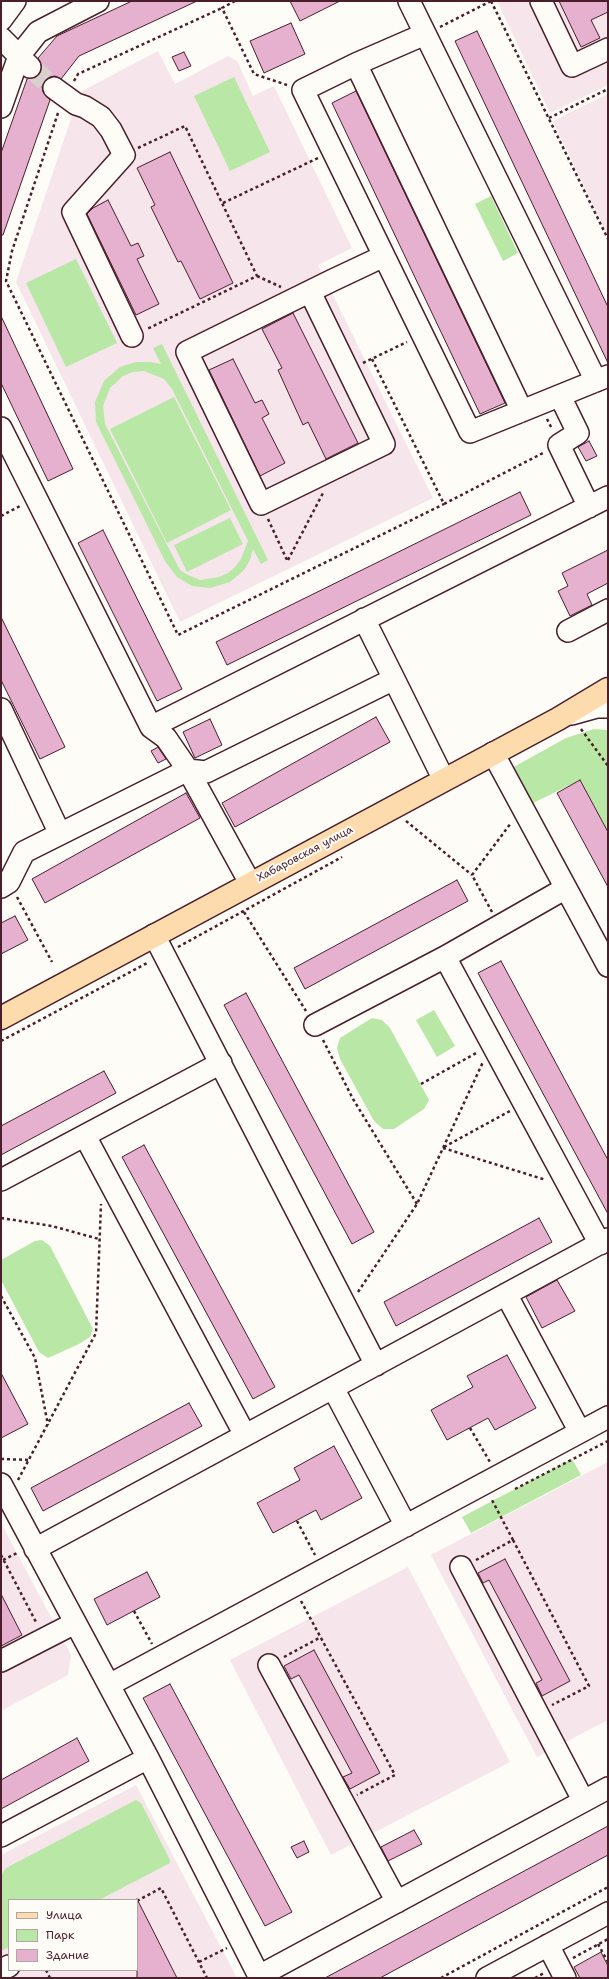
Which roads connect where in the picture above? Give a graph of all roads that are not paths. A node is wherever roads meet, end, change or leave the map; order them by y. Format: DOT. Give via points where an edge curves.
graph roads {
  1 [pos="14,1"];
  2 [pos="98,1"];
  3 [pos="409,1"];
  4 [pos="541,1"];
  5 [pos="1,20"];
  6 [pos="425,34"];
  7 [pos="1,38"];
  8 [pos="608,49"];
  9 [pos="25,61"];
  10 [pos="356,64"];
  11 [pos="59,92"];
  12 [pos="1,107"];
  13 [pos="384,256"];
  14 [pos="310,292"];
  15 [pos="132,336"];
  16 [pos="602,378"];
  17 [pos="560,396"];
  18 [pos="531,408"];
  19 [pos="1,428"];
  20 [pos="608,497"];
  21 [pos="589,507"];
  22 [pos="608,610"];
  23 [pos="364,618"];
  24 [pos="568,631"];
  25 [pos="394,679"];
  26 [pos="608,689"];
  27 [pos="608,706"];
  28 [pos="1,709"];
  29 [pos="558,719"];
  30 [pos="150,727"];
  31 [pos="493,754"];
  32 [pos="188,770"];
  33 [pos="444,780"];
  34 [pos="60,834"];
  35 [pos="250,883"];
  36 [pos="5,884"];
  37 [pos="566,888"];
  38 [pos="160,944"];
  39 [pos="445,957"];
  40 [pos="608,966"];
  41 [pos="1,1018"];
  42 [pos="315,1026"];
  43 [pos="221,1063"];
  44 [pos="85,1136"];
  45 [pos="1,1180"];
  46 [pos="604,1241"];
  47 [pos="506,1294"];
  48 [pos="376,1365"];
  49 [pos="333,1388"];
  50 [pos="608,1418"];
  51 [pos="580,1432"];
  52 [pos="246,1435"];
  53 [pos="8,1485"];
  54 [pos="406,1526"];
  55 [pos="35,1549"];
  56 [pos="461,1567"];
  57 [pos="75,1623"];
  58 [pos="1,1661"];
  59 [pos="269,1665"];
  60 [pos="109,1685"];
  61 [pos="148,1758"];
  62 [pos="608,1788"];
  63 [pos="583,1800"];
  64 [pos="1,1836"];
  65 [pos="397,1902"];
  66 [pos="608,1913"];
  67 [pos="548,1945"];
  68 [pos="259,1977"];
  69 [pos="486,1978"];
  70 [pos="565,1978"];
  1 -- 5 [label="street"];
  2 -- 9 [label="street" via="38,32"];
  3 -- 6 [label="street"];
  4 -- 8 [label="street" via="572,66"];
  6 -- 10 [label="street"];
  6 -- 16 [label="street"];
  7 -- 9 [label="street"];
  9 -- 12 [label="street"];
  10 -- 13 [label="street" via="303,90"];
  10 -- 18 [label="street"];
  11 -- 15 [label="street" via="101,117 124,155 73,212"];
  13 -- 14 [label="street"];
  13 -- 18 [label="street" via="422,334 461,427 470,432"];
  14 -- 14 [label="street" via="384,444 261,504 186,352"];
  16 -- 17 [label="street"];
  17 -- 18 [label="street"];
  17 -- 21 [label="street" via="578,433 559,445"];
  19 -- 30 [label="street"];
  20 -- 21 [label="street"];
  21 -- 23 [label="street"];
  22 -- 24 [label="street"];
  23 -- 25 [label="street"];
  23 -- 30 [label="street"];
  25 -- 32 [label="street" via="206,772"];
  25 -- 33 [label="street"];
  26 -- 29 [label="main road, Хабаровская улица"];
  27 -- 29 [label="street"];
  28 -- 34 [label="street"];
  29 -- 31 [label="main road, Хабаровская улица"];
  30 -- 32 [label="street" via="166,738"];
  31 -- 33 [label="main road, Хабаровская улица"];
  31 -- 37 [label="street"];
  32 -- 34 [label="street"];
  32 -- 35 [label="street"];
  33 -- 35 [label="main road, Хабаровская улица"];
  34 -- 36 [label="street" via="24,852"];
  35 -- 38 [label="main road, Хабаровская улица"];
  37 -- 39 [label="street"];
  37 -- 40 [label="street"];
  38 -- 41 [label="main road, Хабаровская улица"];
  38 -- 43 [label="street"];
  39 -- 42 [label="street"];
  39 -- 46 [label="street" via="570,1187"];
  43 -- 44 [label="street"];
  43 -- 48 [label="street"];
  44 -- 45 [label="street"];
  44 -- 52 [label="street"];
  46 -- 47 [label="street"];
  47 -- 48 [label="street"];
  47 -- 51 [label="street"];
  48 -- 49 [label="street"];
  49 -- 52 [label="street"];
  49 -- 54 [label="street"];
  50 -- 51 [label="street"];
  51 -- 54 [label="street"];
  52 -- 55 [label="street"];
  53 -- 55 [label="street"];
  54 -- 60 [label="street"];
  55 -- 57 [label="street"];
  56 -- 63 [label="street"];
  57 -- 58 [label="street"];
  57 -- 60 [label="street"];
  59 -- 65 [label="street"];
  60 -- 61 [label="street"];
  61 -- 64 [label="street"];
  61 -- 68 [label="street"];
  62 -- 63 [label="street"];
  63 -- 65 [label="street"];
  65 -- 68 [label="street"];
  66 -- 67 [label="street"];
  67 -- 69 [label="street"];
  67 -- 70 [label="street"];
}
